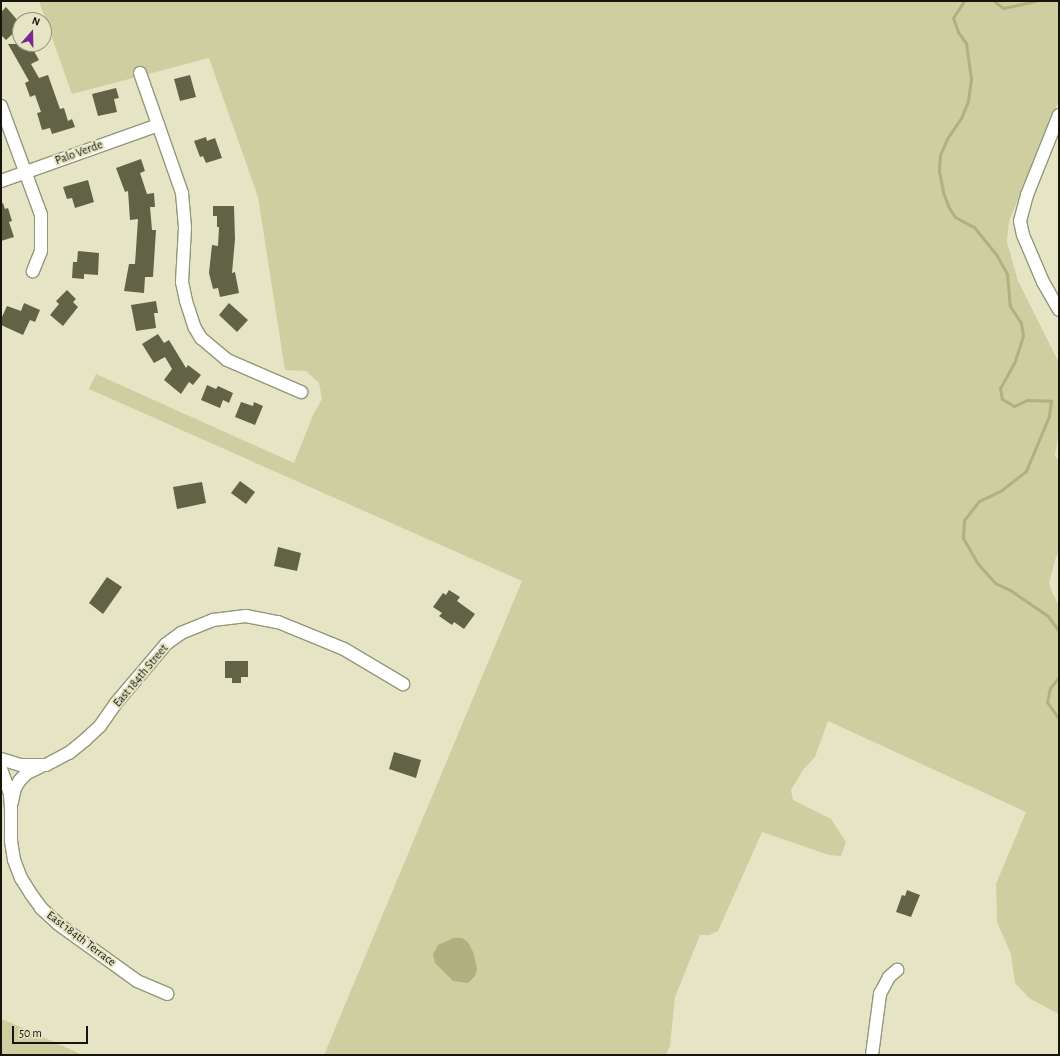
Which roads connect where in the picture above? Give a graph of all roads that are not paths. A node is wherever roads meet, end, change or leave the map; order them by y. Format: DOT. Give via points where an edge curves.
graph roads {
  1 [pos="140,73"];
  2 [pos="1,106"];
  3 [pos="1059,114"];
  4 [pos="158,125"];
  5 [pos="26,172"];
  6 [pos="1,181"];
  7 [pos="33,271"];
  8 [pos="1057,302"];
  9 [pos="301,392"];
  10 [pos="403,684"];
  11 [pos="1,759"];
  12 [pos="46,765"];
  13 [pos="1,769"];
  14 [pos="11,807"];
  15 [pos="897,970"];
  16 [pos="167,994"];
  17 [pos="872,1055"];
  1 -- 4 [label="street"];
  2 -- 5 [label="street"];
  3 -- 8 [label="street" via="1027,195 1020,221 1023,235 1043,282"];
  4 -- 5 [label="street, Palo Verde"];
  4 -- 9 [label="street" via="182,193 185,228 182,282 195,328 201,338 227,360"];
  5 -- 6 [label="street, Palo Verde"];
  5 -- 7 [label="street" via="41,215 40,251"];
  10 -- 12 [label="street, East 184th Street" via="344,649 278,622 246,616 213,620 181,633 166,644 100,726 69,753"];
  11 -- 12 [label="street, East 184th Street" via="21,765"];
  12 -- 14 [label="street, East 184th Street" via="27,773 20,780 15,788"];
  13 -- 14 [label="street, East 184th Terrace" via="10,794"];
  14 -- 16 [label="street, East 184th Terrace" via="14,860 21,878 41,908 58,924 137,981"];
  15 -- 17 [label="street" via="883,984 880,994"];
}
